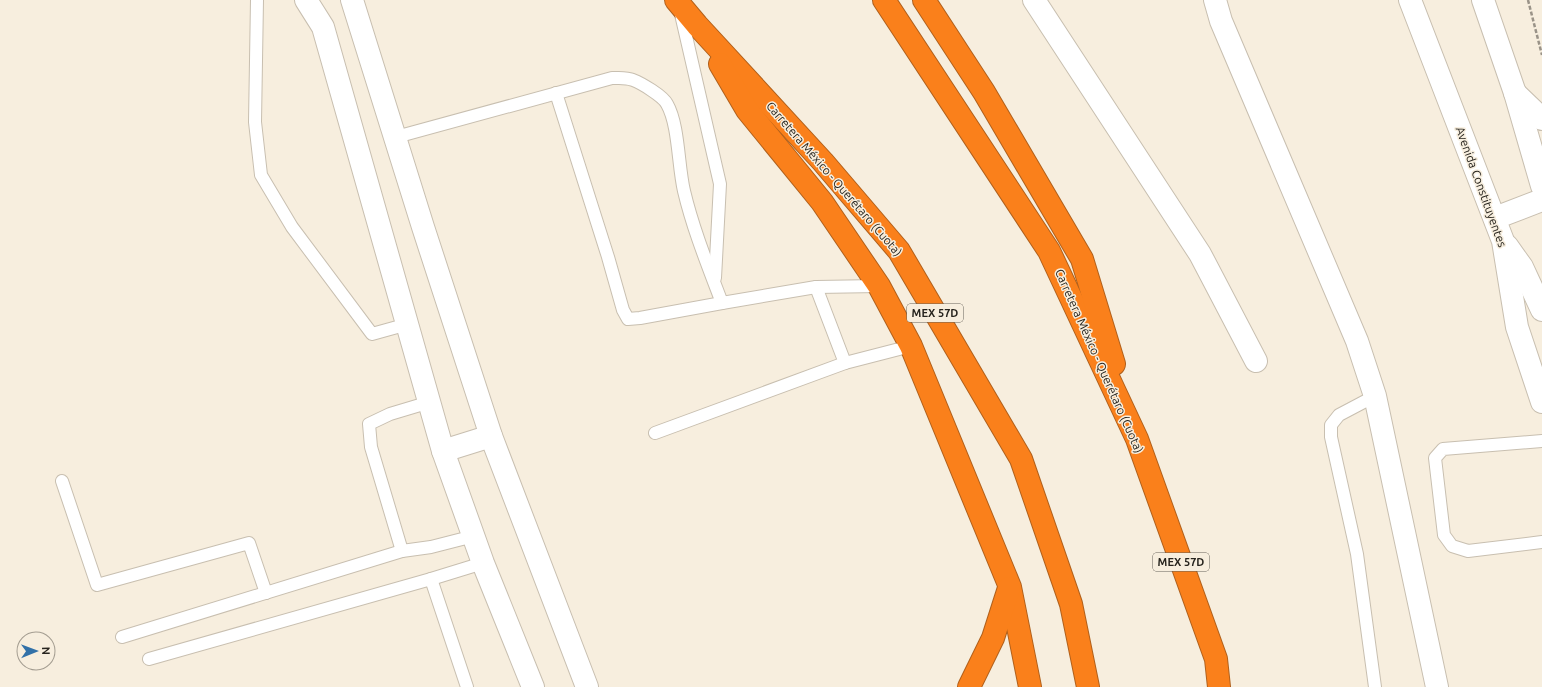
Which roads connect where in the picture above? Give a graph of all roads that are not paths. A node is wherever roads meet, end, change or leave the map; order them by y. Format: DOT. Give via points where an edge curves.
graph roads {
  1 [pos="257,0"];
  2 [pos="306,0"];
  3 [pos="352,0"];
  4 [pos="884,0"];
  5 [pos="924,0"];
  6 [pos="1034,0"];
  7 [pos="1215,0"];
  8 [pos="1410,0"];
  9 [pos="1483,0"];
  10 [pos="677,1"];
  11 [pos="697,25"];
  12 [pos="556,92"];
  13 [pos="1515,93"];
  14 [pos="1542,119"];
  15 [pos="396,137"];
  16 [pos="1542,186"];
  17 [pos="1542,200"];
  18 [pos="1495,218"];
  19 [pos="1503,241"];
  20 [pos="714,283"];
  21 [pos="879,286"];
  22 [pos="816,287"];
  23 [pos="722,303"];
  24 [pos="1542,310"];
  25 [pos="408,324"];
  26 [pos="911,346"];
  27 [pos="1256,360"];
  28 [pos="845,363"];
  29 [pos="1375,396"];
  30 [pos="430,402"];
  31 [pos="1542,402"];
  32 [pos="656,433"];
  33 [pos="491,436"];
  34 [pos="1137,439"];
  35 [pos="1542,441"];
  36 [pos="443,451"];
  37 [pos="62,481"];
  38 [pos="474,536"];
  39 [pos="1542,542"];
  40 [pos="402,551"];
  41 [pos="482,563"];
  42 [pos="431,579"];
  43 [pos="1010,587"];
  44 [pos="266,593"];
  45 [pos="122,637"];
  46 [pos="149,659"];
  47 [pos="467,687"];
  48 [pos="533,687"];
  49 [pos="587,687"];
  50 [pos="968,687"];
  51 [pos="1030,687"];
  52 [pos="1088,687"];
  53 [pos="1219,687"];
  54 [pos="1375,687"];
  55 [pos="1437,687"];
  1 -- 25 [label="lane" via="255,122 261,175 292,227 372,334"];
  2 -- 25 [label="street" via="322,27"];
  3 -- 15 [label="street"];
  4 -- 34 [label="highway, Carretera México - Querétaro (Cuota) / MEX 57D" via="1049,251"];
  5 -- 34 [label="highway" via="984,92 1082,258"];
  6 -- 27 [label="street" via="1200,254"];
  7 -- 29 [label="street" via="1220,21 1357,341"];
  8 -- 18 [label="street, Avenida Constituyentes"];
  9 -- 13 [label="street"];
  10 -- 11 [label="highway, Carretera México - Querétaro (Cuota) / MEX 57D"];
  10 -- 20 [label="lane" via="720,184"];
  11 -- 21 [label="highway" via="747,110 822,202"];
  11 -- 52 [label="highway, Carretera México - Querétaro (Cuota) / MEX 57D" via="823,162 899,251 1021,459 1071,604"];
  12 -- 15 [label="lane"];
  12 -- 20 [label="lane" via="622,77 634,80 667,104 673,120 683,189 695,233"];
  12 -- 23 [label="lane" via="623,310 628,319"];
  13 -- 14 [label="street"];
  13 -- 16 [label="street"];
  15 -- 33 [label="street" via="422,226"];
  17 -- 18 [label="street"];
  18 -- 19 [label="street, Avenida Constituyentes"];
  19 -- 24 [label="street" via="1522,267"];
  19 -- 31 [label="street, Avenida Constituyentes" via="1517,327"];
  20 -- 23 [label="lane"];
  21 -- 22 [label="lane"];
  21 -- 26 [label="highway"];
  22 -- 23 [label="lane"];
  22 -- 28 [label="lane"];
  25 -- 30 [label="street"];
  26 -- 28 [label="lane"];
  26 -- 43 [label="highway"];
  28 -- 32 [label="lane"];
  29 -- 54 [label="lane" via="1339,416 1331,425 1331,437 1357,554"];
  29 -- 55 [label="street"];
  30 -- 36 [label="street"];
  30 -- 40 [label="lane" via="390,414 369,424 371,446"];
  33 -- 36 [label="street"];
  33 -- 49 [label="street"];
  34 -- 53 [label="highway, Carretera México - Querétaro (Cuota) / MEX 57D" via="1216,659"];
  35 -- 39 [label="lane" via="1443,449 1435,458 1444,535 1452,546 1468,551"];
  36 -- 38 [label="street"];
  37 -- 44 [label="lane" via="97,585 249,544"];
  38 -- 40 [label="lane"];
  38 -- 41 [label="street"];
  40 -- 44 [label="lane"];
  41 -- 42 [label="lane"];
  41 -- 48 [label="street"];
  42 -- 46 [label="lane"];
  42 -- 47 [label="lane"];
  43 -- 50 [label="highway" via="993,638"];
  43 -- 51 [label="highway"];
  44 -- 45 [label="lane"];
}
